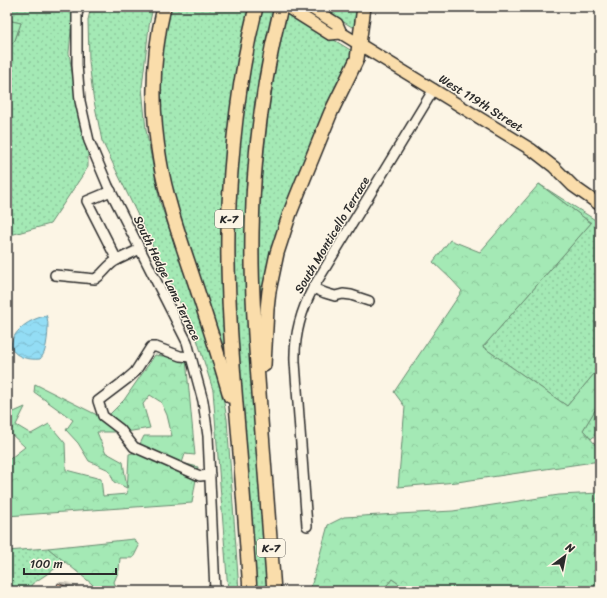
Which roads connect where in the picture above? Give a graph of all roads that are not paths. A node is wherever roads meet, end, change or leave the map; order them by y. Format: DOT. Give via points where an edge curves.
graph roads {
  1 [pos="79,7"];
  2 [pos="164,7"];
  3 [pos="280,7"];
  4 [pos="287,7"];
  5 [pos="310,7"];
  6 [pos="364,7"];
  7 [pos="255,12"];
  8 [pos="341,33"];
  9 [pos="359,44"];
  10 [pos="434,90"];
  11 [pos="111,191"];
  12 [pos="600,205"];
  13 [pos="140,249"];
  14 [pos="117,260"];
  15 [pos="55,276"];
  16 [pos="313,288"];
  17 [pos="368,300"];
  18 [pos="191,357"];
  19 [pos="261,423"];
  20 [pos="238,424"];
  21 [pos="210,475"];
  22 [pos="307,526"];
  23 [pos="215,591"];
  24 [pos="250,591"];
  25 [pos="274,591"];
  1 -- 11 [label="street, South Hedge Lane Terrace" via="77,66 80,101 90,141"];
  2 -- 20 [label="highway" via="154,83 160,162 171,208"];
  3 -- 19 [label="highway, K-7" via="259,124 252,225 253,308"];
  4 -- 8 [label="main road, West 119th Street" via="330,34"];
  5 -- 8 [label="main road, West 119th Street" via="337,24"];
  6 -- 9 [label="highway"];
  7 -- 20 [label="highway, K-7" via="236,120 229,198 228,273"];
  8 -- 9 [label="main road, West 119th Street"];
  9 -- 10 [label="main road, West 119th Street"];
  9 -- 19 [label="highway" via="357,59 307,170 277,253 267,309"];
  10 -- 12 [label="main road, West 119th Street" via="542,157 573,186"];
  10 -- 16 [label="street, South Monticello Terrace"];
  11 -- 13 [label="street, South Hedge Lane Terrace"];
  11 -- 14 [label="street" via="87,201"];
  13 -- 14 [label="street"];
  13 -- 18 [label="street, South Hedge Lane Terrace" via="187,342"];
  14 -- 15 [label="street" via="95,279"];
  16 -- 17 [label="street" via="335,296 352,295"];
  16 -- 22 [label="street, South Monticello Terrace" via="301,315 295,350"];
  18 -- 21 [label="street, South Hedge Lane Terrace" via="203,401"];
  18 -- 21 [label="street" via="151,347 135,372 98,401 103,416 120,429 134,447 200,476"];
  19 -- 25 [label="highway, K-7"];
  20 -- 24 [label="highway, K-7"];
  21 -- 23 [label="street, South Hedge Lane Terrace"];
}
